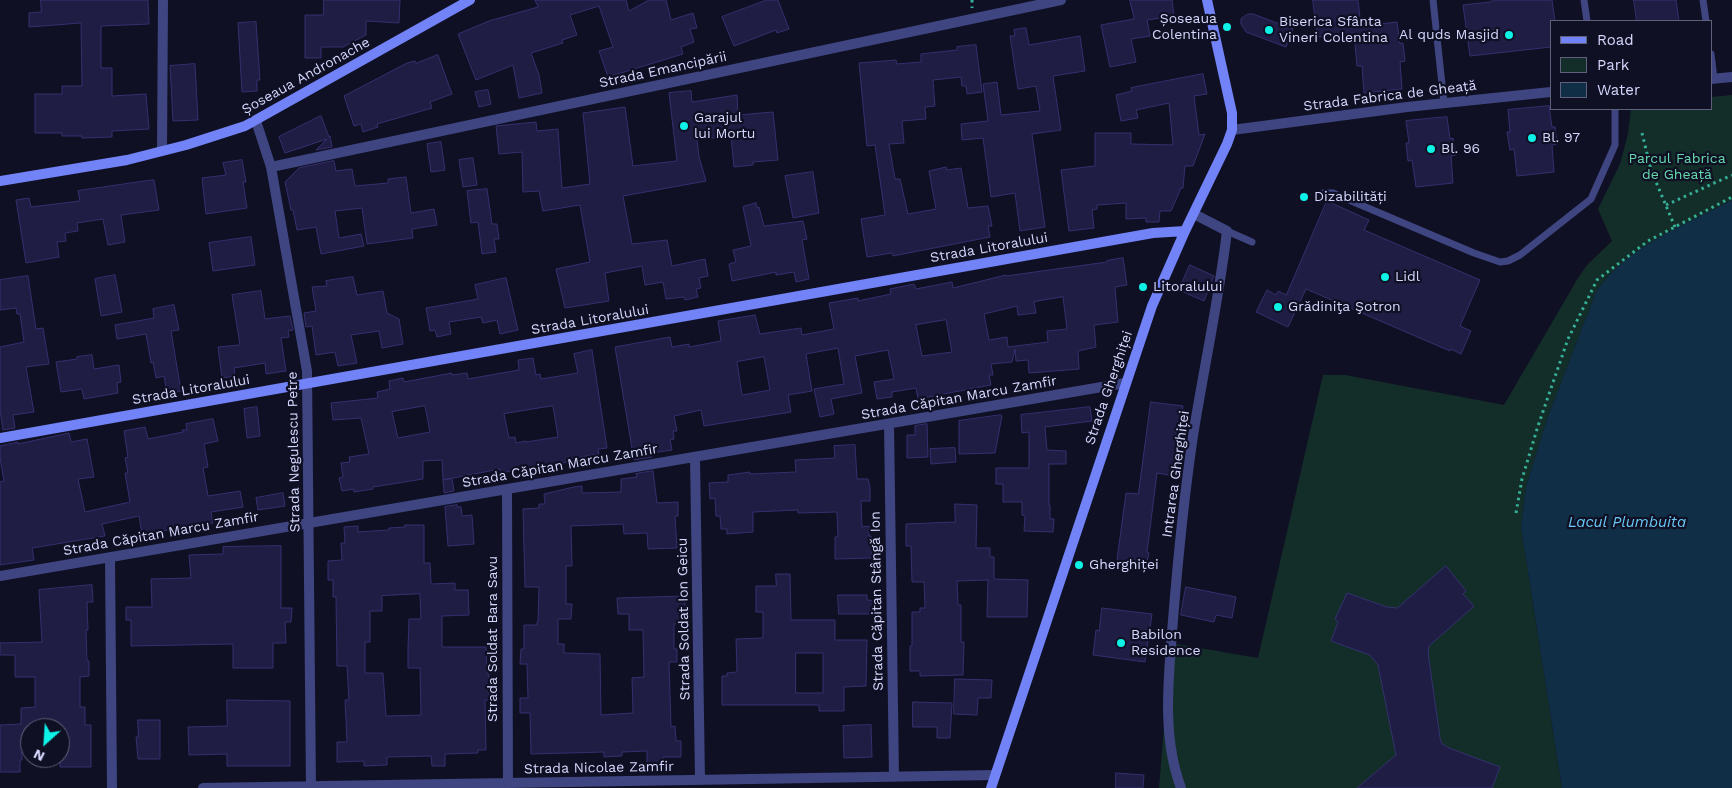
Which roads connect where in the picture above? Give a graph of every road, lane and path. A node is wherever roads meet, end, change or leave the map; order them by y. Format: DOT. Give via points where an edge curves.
graph roads {
  1 [pos="163,0"];
  2 [pos="470,0"];
  3 [pos="1061,0"];
  4 [pos="1207,0"];
  5 [pos="1433,0"];
  6 [pos="1584,0"];
  7 [pos="1703,0"];
  8 [pos="1587,20"];
  9 [pos="1706,20"];
  10 [pos="1732,77"];
  11 [pos="1712,79"];
  12 [pos="1550,92"];
  13 [pos="1444,103"];
  14 [pos="1615,110"];
  15 [pos="256,121"];
  16 [pos="1232,130"];
  17 [pos="1642,133"];
  18 [pos="162,152"];
  19 [pos="271,167"];
  20 [pos="1732,175"];
  21 [pos="0,181"];
  22 [pos="1323,192"];
  23 [pos="1732,197"];
  24 [pos="1666,206"];
  25 [pos="1194,214"];
  26 [pos="1675,227"];
  27 [pos="1185,231"];
  28 [pos="1227,231"];
  29 [pos="1252,242"];
  30 [pos="1125,383"];
  31 [pos="308,384"];
  32 [pos="889,424"];
  33 [pos="0,438"];
  34 [pos="695,457"];
  35 [pos="507,489"];
  36 [pos="1516,513"];
  37 [pos="309,523"];
  38 [pos="110,557"];
  39 [pos="0,576"];
  40 [pos="995,775"];
  41 [pos="894,777"];
  42 [pos="700,780"];
  43 [pos="508,786"];
  44 [pos="311,787"];
  45 [pos="112,788"];
  46 [pos="203,788"];
  47 [pos="990,788"];
  48 [pos="1181,788"];
  1 -- 18 [label="street"];
  2 -- 15 [label="main road, Șoseaua Andronache"];
  3 -- 19 [label="street, Strada Emancipării"];
  4 -- 16 [label="main road, Strada Gherghiței" via="1228,92"];
  5 -- 13 [label="lane"];
  6 -- 8 [label="lane"];
  7 -- 9 [label="lane"];
  10 -- 11 [label="street"];
  12 -- 13 [label="street, Strada Fabrica de Gheață"];
  13 -- 16 [label="street, Strada Fabrica de Gheață"];
  14 -- 22 [label="lane" via="1615,145 1591,199 1508,261 1500,262 1474,253 1338,195"];
  15 -- 18 [label="main road, Șoseaua Andronache"];
  15 -- 19 [label="street, Strada Negulescu Petre"];
  16 -- 25 [label="main road, Strada Gherghiței"];
  17 -- 24 [label="path" via="1651,170"];
  18 -- 21 [label="main road, Șoseaua Andronache"];
  19 -- 31 [label="street, Strada Negulescu Petre"];
  20 -- 24 [label="path"];
  23 -- 26 [label="path"];
  24 -- 26 [label="path"];
  25 -- 27 [label="main road, Strada Gherghiței"];
  25 -- 28 [label="street"];
  26 -- 36 [label="path" via="1648,241 1597,280 1568,339 1522,479"];
  27 -- 30 [label="main road, Strada Gherghiței" via="1158,292"];
  27 -- 31 [label="main road, Strada Litoralului" via="1154,233"];
  28 -- 29 [label="lane"];
  28 -- 48 [label="street, Intrarea Gherghiței" via="1193,436 1177,573 1168,694 1170,737"];
  30 -- 32 [label="street, Strada Căpitan Marcu Zamfir"];
  30 -- 40 [label="main road, Strada Gherghiței"];
  31 -- 33 [label="main road, Strada Litoralului"];
  31 -- 37 [label="street, Strada Negulescu Petre"];
  32 -- 34 [label="street, Strada Căpitan Marcu Zamfir"];
  32 -- 41 [label="street, Strada Căpitan Stângă Ion"];
  34 -- 35 [label="street, Strada Căpitan Marcu Zamfir"];
  34 -- 42 [label="street, Strada Soldat Ion Geicu"];
  35 -- 37 [label="street, Strada Căpitan Marcu Zamfir"];
  35 -- 43 [label="street, Strada Soldat Bara Savu"];
  37 -- 38 [label="street, Strada Căpitan Marcu Zamfir"];
  37 -- 44 [label="street, Strada Negulescu Petre"];
  38 -- 39 [label="street, Strada Căpitan Marcu Zamfir"];
  38 -- 45 [label="street"];
  40 -- 41 [label="street, Strada Nicolae Zamfir"];
  40 -- 47 [label="main road, Strada Gherghiței"];
  41 -- 42 [label="street, Strada Nicolae Zamfir"];
  42 -- 43 [label="street, Strada Nicolae Zamfir"];
  43 -- 44 [label="street, Strada Nicolae Zamfir"];
  44 -- 46 [label="street, Strada Nicolae Zamfir"];
}
